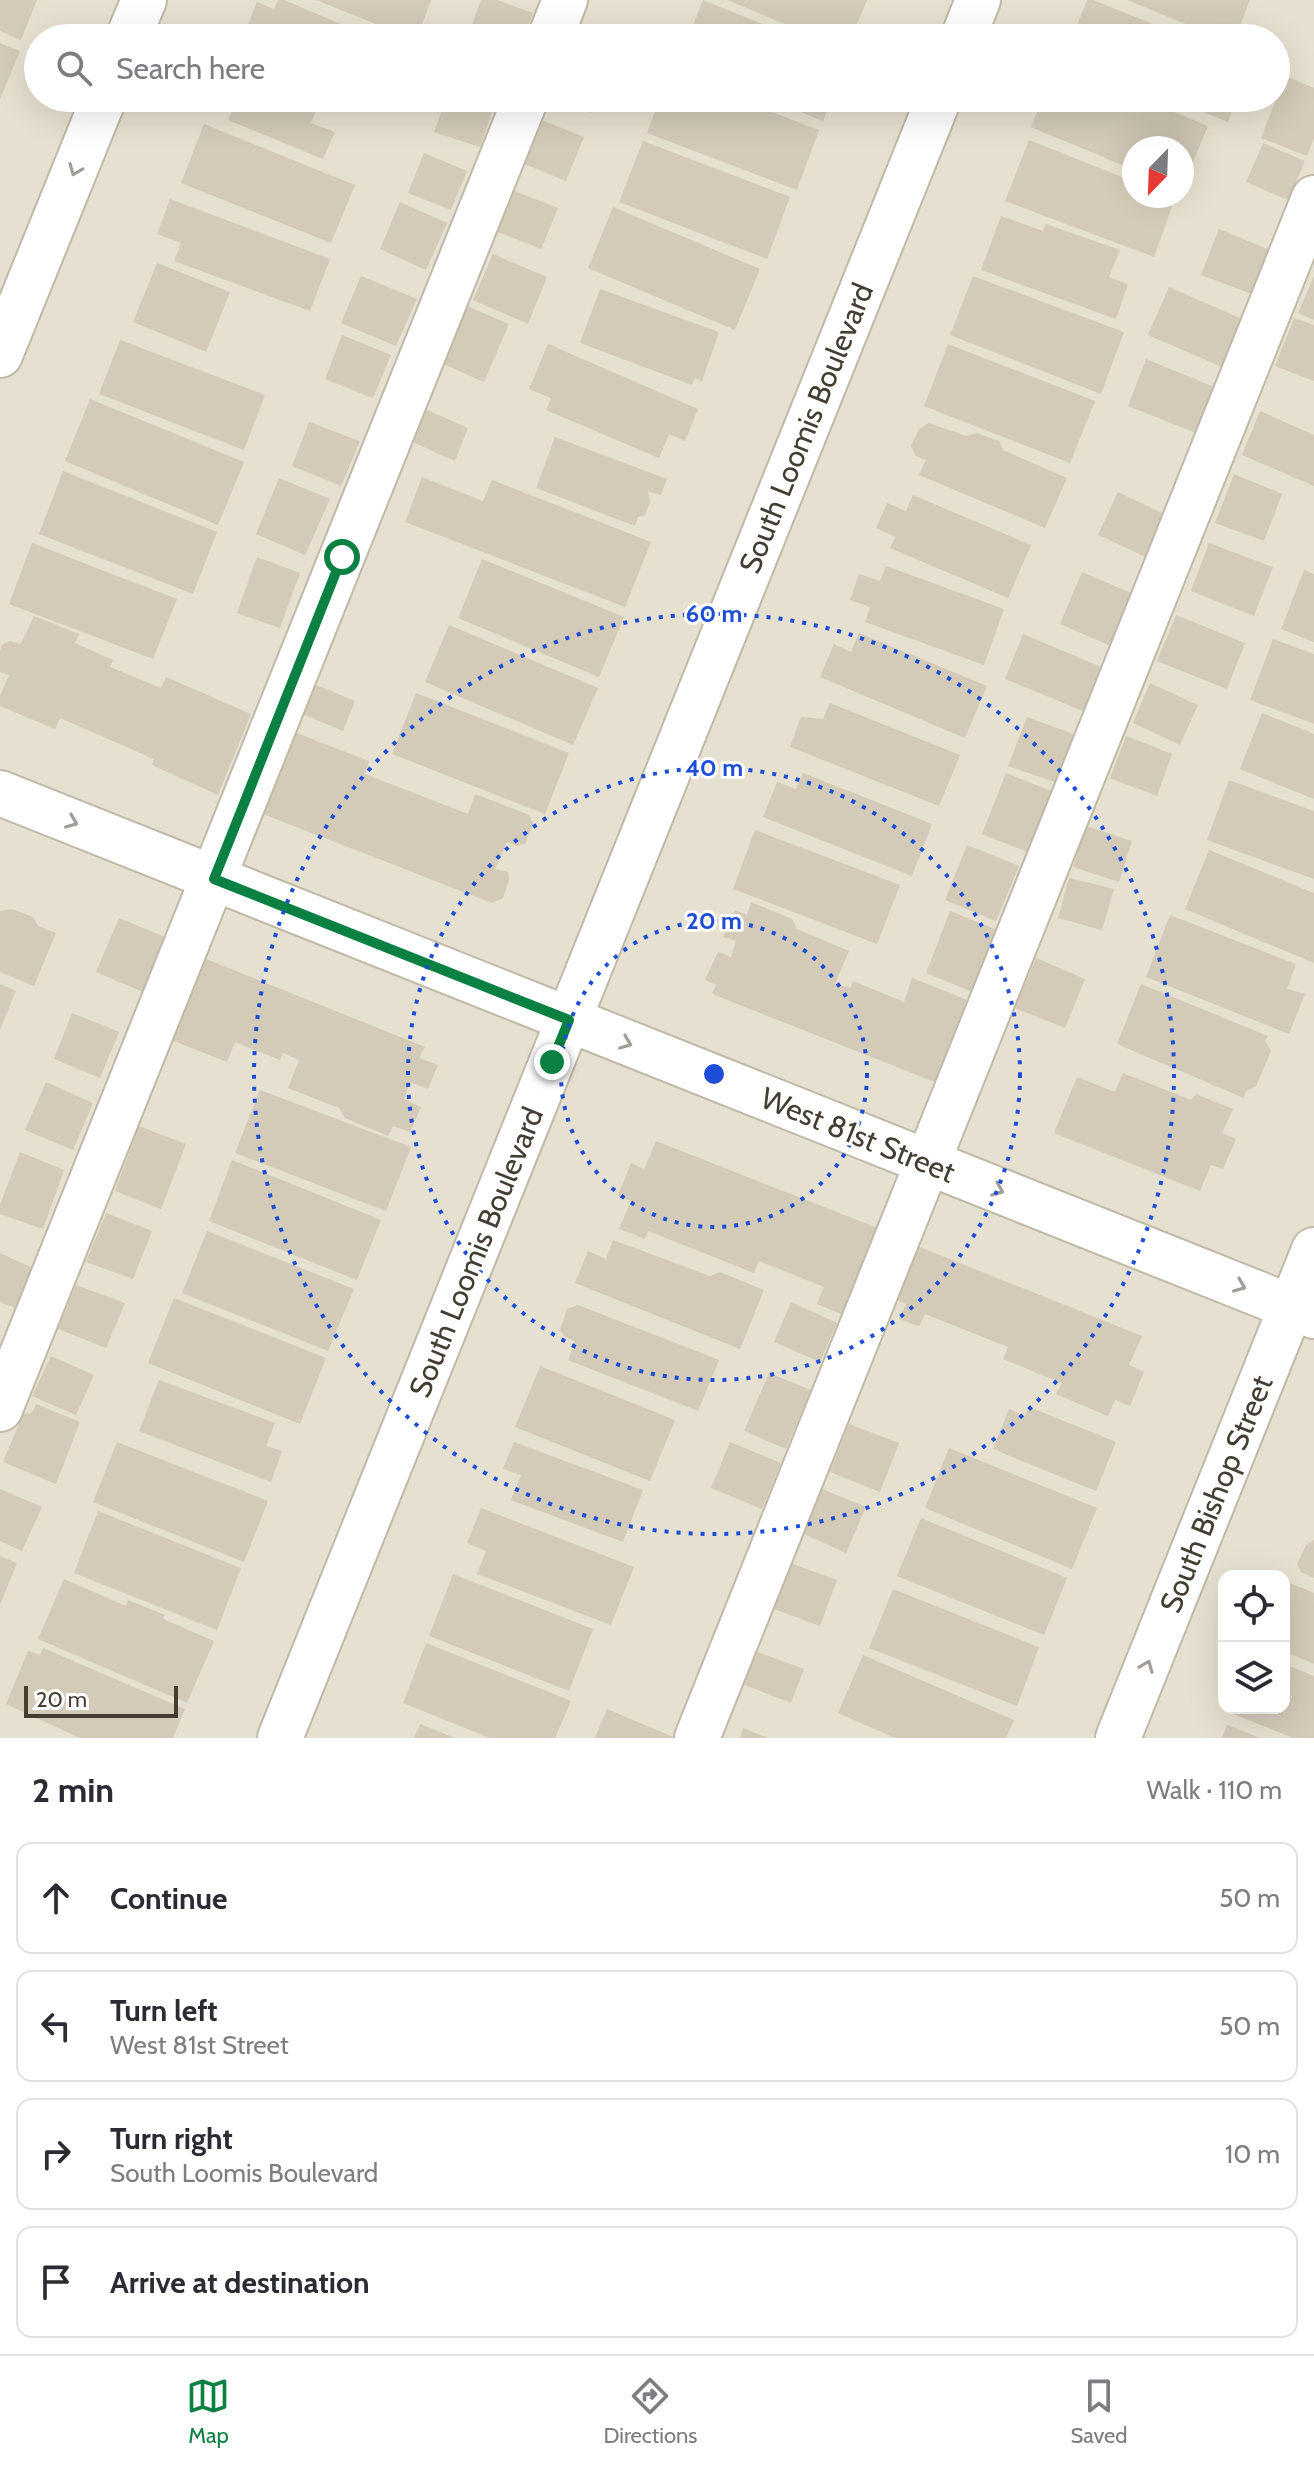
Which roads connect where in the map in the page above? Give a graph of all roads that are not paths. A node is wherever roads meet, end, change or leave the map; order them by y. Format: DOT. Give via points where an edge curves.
graph roads {
  1 [pos="144,0"];
  2 [pos="565,0"];
  3 [pos="978,0"];
  4 [pos="134,24"];
  5 [pos="556,24"];
  6 [pos="969,24"];
  7 [pos="98,112"];
  8 [pos="520,112"];
  9 [pos="933,112"];
  10 [pos="1314,198"];
  11 [pos="0,355"];
  12 [pos="0,793"];
  13 [pos="214,879"];
  14 [pos="569,1020"];
  15 [pos="927,1162"];
  16 [pos="1314,1250"];
  17 [pos="1303,1311"];
  18 [pos="0,1409"];
  19 [pos="280,1738"];
  20 [pos="697,1738"];
  21 [pos="1118,1738"];
  1 -- 4 [label="street"];
  2 -- 5 [label="street"];
  3 -- 6 [label="street"];
  7 -- 11 [label="street, one-way"];
  8 -- 13 [label="street"];
  9 -- 14 [label="street, South Loomis Boulevard"];
  10 -- 15 [label="street"];
  12 -- 13 [label="street, West 81st Street, one-way"];
  13 -- 14 [label="street, West 81st Street"];
  13 -- 18 [label="street"];
  14 -- 15 [label="street, West 81st Street, one-way"];
  14 -- 19 [label="street, South Loomis Boulevard"];
  15 -- 17 [label="street, West 81st Street, one-way"];
  15 -- 20 [label="street"];
  16 -- 17 [label="street, South Bishop Street"];
  21 -- 17 [label="street, South Bishop Street, one-way"];
}
